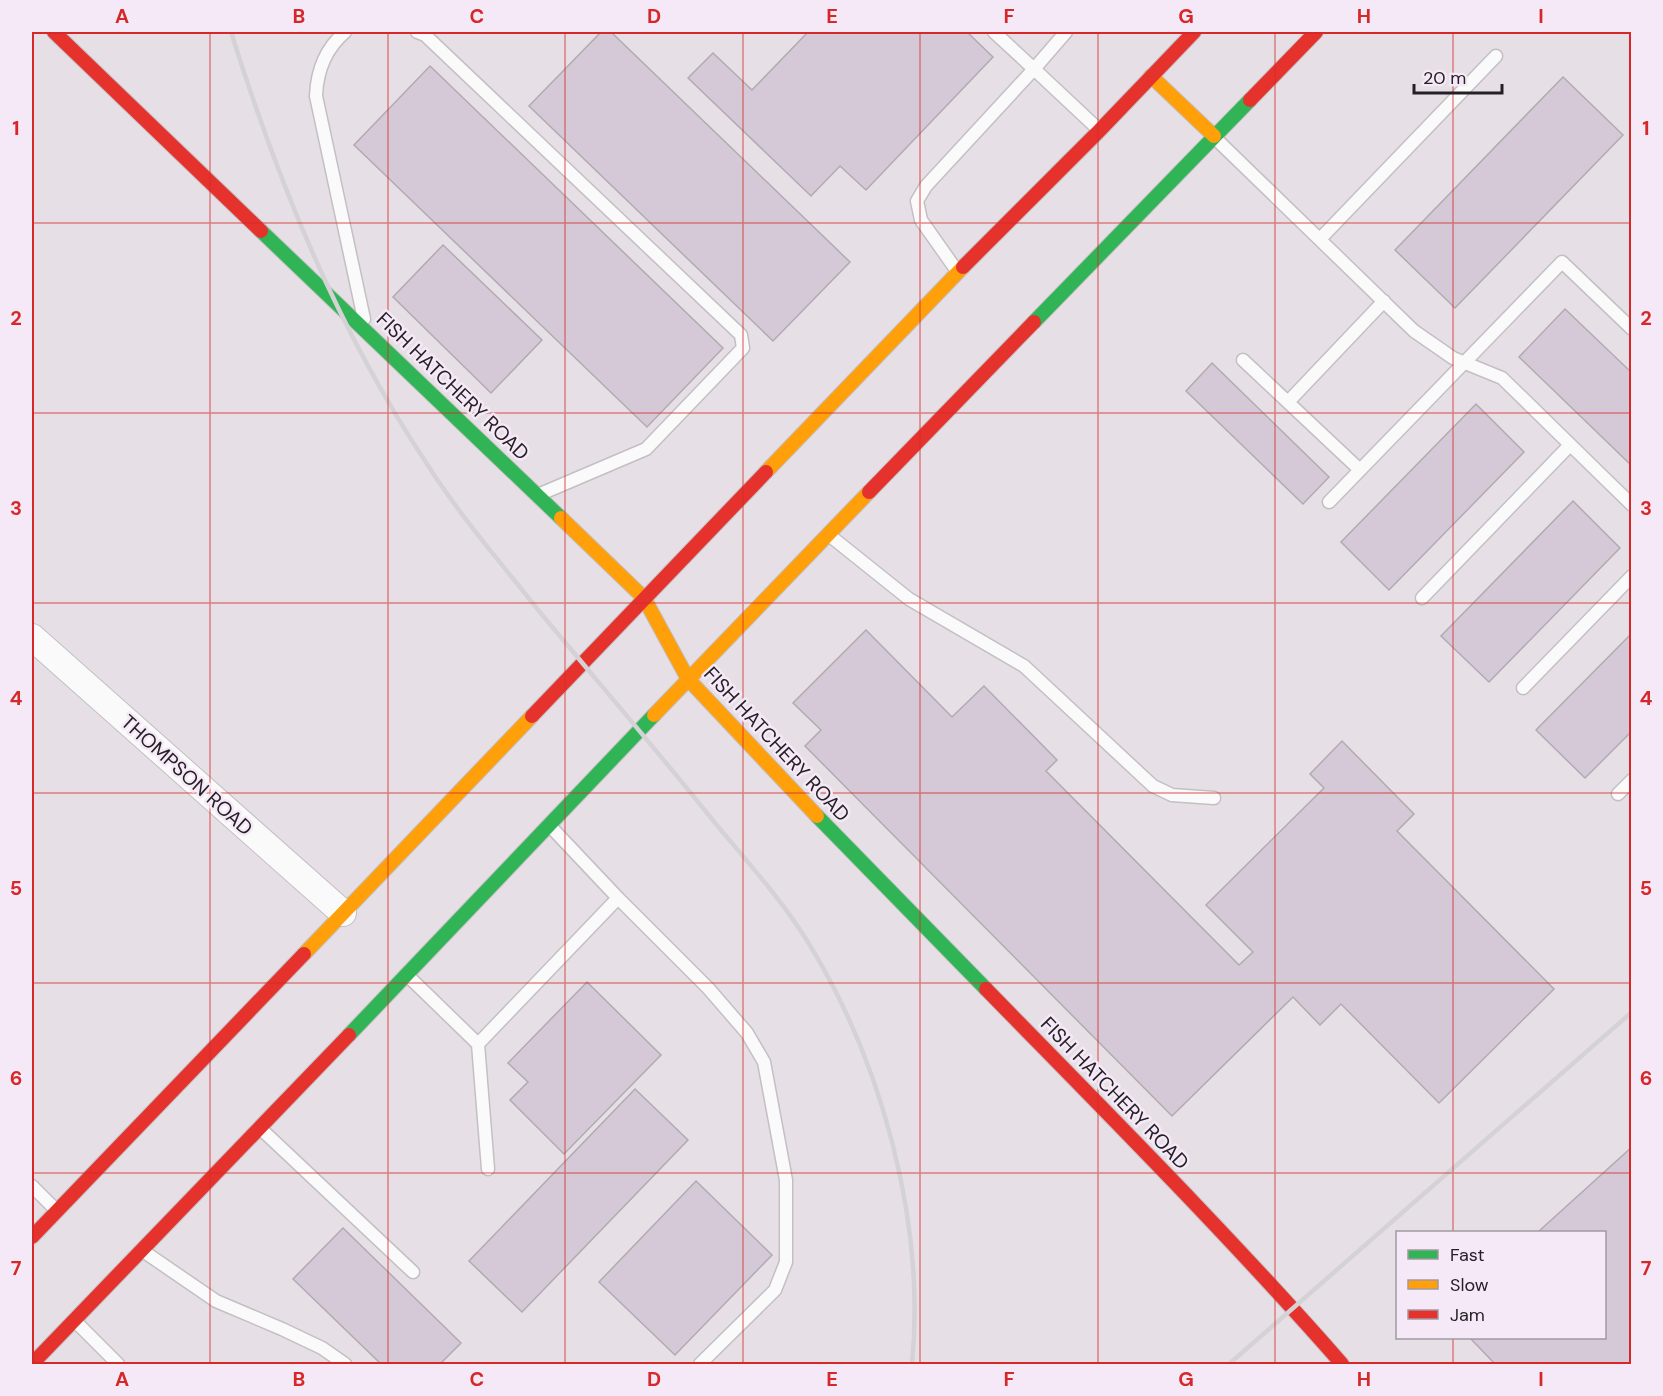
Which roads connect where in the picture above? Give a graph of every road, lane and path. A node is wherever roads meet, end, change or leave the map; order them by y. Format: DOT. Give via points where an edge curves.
graph roads {
  1 [pos="54,32"];
  2 [pos="345,32"];
  3 [pos="417,32"];
  4 [pos="994,32"];
  5 [pos="1066,32"];
  6 [pos="1194,32"];
  7 [pos="1316,32"];
  8 [pos="1496,56"];
  9 [pos="1034,69"];
  10 [pos="1151,76"];
  11 [pos="1099,130"];
  12 [pos="1214,136"];
  13 [pos="1320,239"];
  14 [pos="958,272"];
  15 [pos="1384,301"];
  16 [pos="1632,329"];
  17 [pos="367,330"];
  18 [pos="1243,360"];
  19 [pos="1464,363"];
  20 [pos="1288,402"];
  21 [pos="1570,445"];
  22 [pos="1360,470"];
  23 [pos="537,496"];
  24 [pos="1329,502"];
  25 [pos="1632,505"];
  26 [pos="828,534"];
  27 [pos="1632,576"];
  28 [pos="644,598"];
  29 [pos="1422,598"];
  30 [pos="32,637"];
  31 [pos="688,679"];
  32 [pos="1523,688"];
  33 [pos="1632,780"];
  34 [pos="1618,794"];
  35 [pos="1214,798"];
  36 [pos="548,825"];
  37 [pos="618,898"];
  38 [pos="343,913"];
  39 [pos="407,975"];
  40 [pos="478,1044"];
  41 [pos="260,1128"];
  42 [pos="488,1169"];
  43 [pos="32,1186"];
  44 [pos="57,1211"];
  45 [pos="32,1237"];
  46 [pos="142,1250"];
  47 [pos="413,1272"];
  48 [pos="74,1320"];
  49 [pos="32,1364"];
  50 [pos="118,1365"];
  51 [pos="345,1365"];
  52 [pos="700,1365"];
  53 [pos="1342,1365"];
  1 -- 17 [label="main road, FISH HATCHERY ROAD"];
  2 -- 17 [label="lane" via="332,43 317,76 316,96"];
  3 -- 23 [label="lane" via="425,35 741,334 743,348 646,449"];
  4 -- 9 [label="lane"];
  5 -- 9 [label="lane"];
  6 -- 10 [label="main road"];
  7 -- 12 [label="main road"];
  8 -- 13 [label="lane"];
  9 -- 11 [label="lane"];
  9 -- 14 [label="lane" via="926,186 917,201 921,220"];
  10 -- 11 [label="main road"];
  10 -- 12 [label="main road"];
  11 -- 14 [label="main road"];
  12 -- 13 [label="lane"];
  12 -- 26 [label="main road"];
  13 -- 15 [label="lane"];
  14 -- 28 [label="main road"];
  15 -- 19 [label="lane" via="1414,331"];
  15 -- 20 [label="lane"];
  16 -- 19 [label="lane" via="1562,262"];
  17 -- 23 [label="main road, FISH HATCHERY ROAD"];
  18 -- 20 [label="lane"];
  19 -- 21 [label="lane" via="1502,378"];
  19 -- 22 [label="lane"];
  20 -- 22 [label="lane"];
  21 -- 25 [label="lane"];
  21 -- 29 [label="lane"];
  22 -- 24 [label="lane"];
  23 -- 28 [label="main road, FISH HATCHERY ROAD"];
  26 -- 31 [label="main road"];
  26 -- 35 [label="lane" via="909,599 1024,666 1153,786 1172,795"];
  27 -- 32 [label="lane"];
  28 -- 31 [label="main road, FISH HATCHERY ROAD"];
  28 -- 38 [label="main road"];
  30 -- 38 [label="street, THOMPSON ROAD"];
  31 -- 36 [label="main road"];
  31 -- 53 [label="main road, FISH HATCHERY ROAD" via="1173,1181"];
  33 -- 34 [label="lane"];
  36 -- 37 [label="lane"];
  36 -- 39 [label="main road"];
  37 -- 40 [label="lane"];
  37 -- 52 [label="lane" via="747,1033 764,1062 786,1180 786,1262 775,1290"];
  38 -- 44 [label="main road"];
  39 -- 40 [label="lane"];
  39 -- 41 [label="main road"];
  40 -- 42 [label="lane"];
  41 -- 46 [label="main road"];
  41 -- 47 [label="lane"];
  43 -- 44 [label="lane"];
  44 -- 45 [label="main road"];
  46 -- 48 [label="main road"];
  46 -- 51 [label="lane" via="216,1301 322,1348"];
  48 -- 49 [label="main road"];
  48 -- 50 [label="lane"];
}
